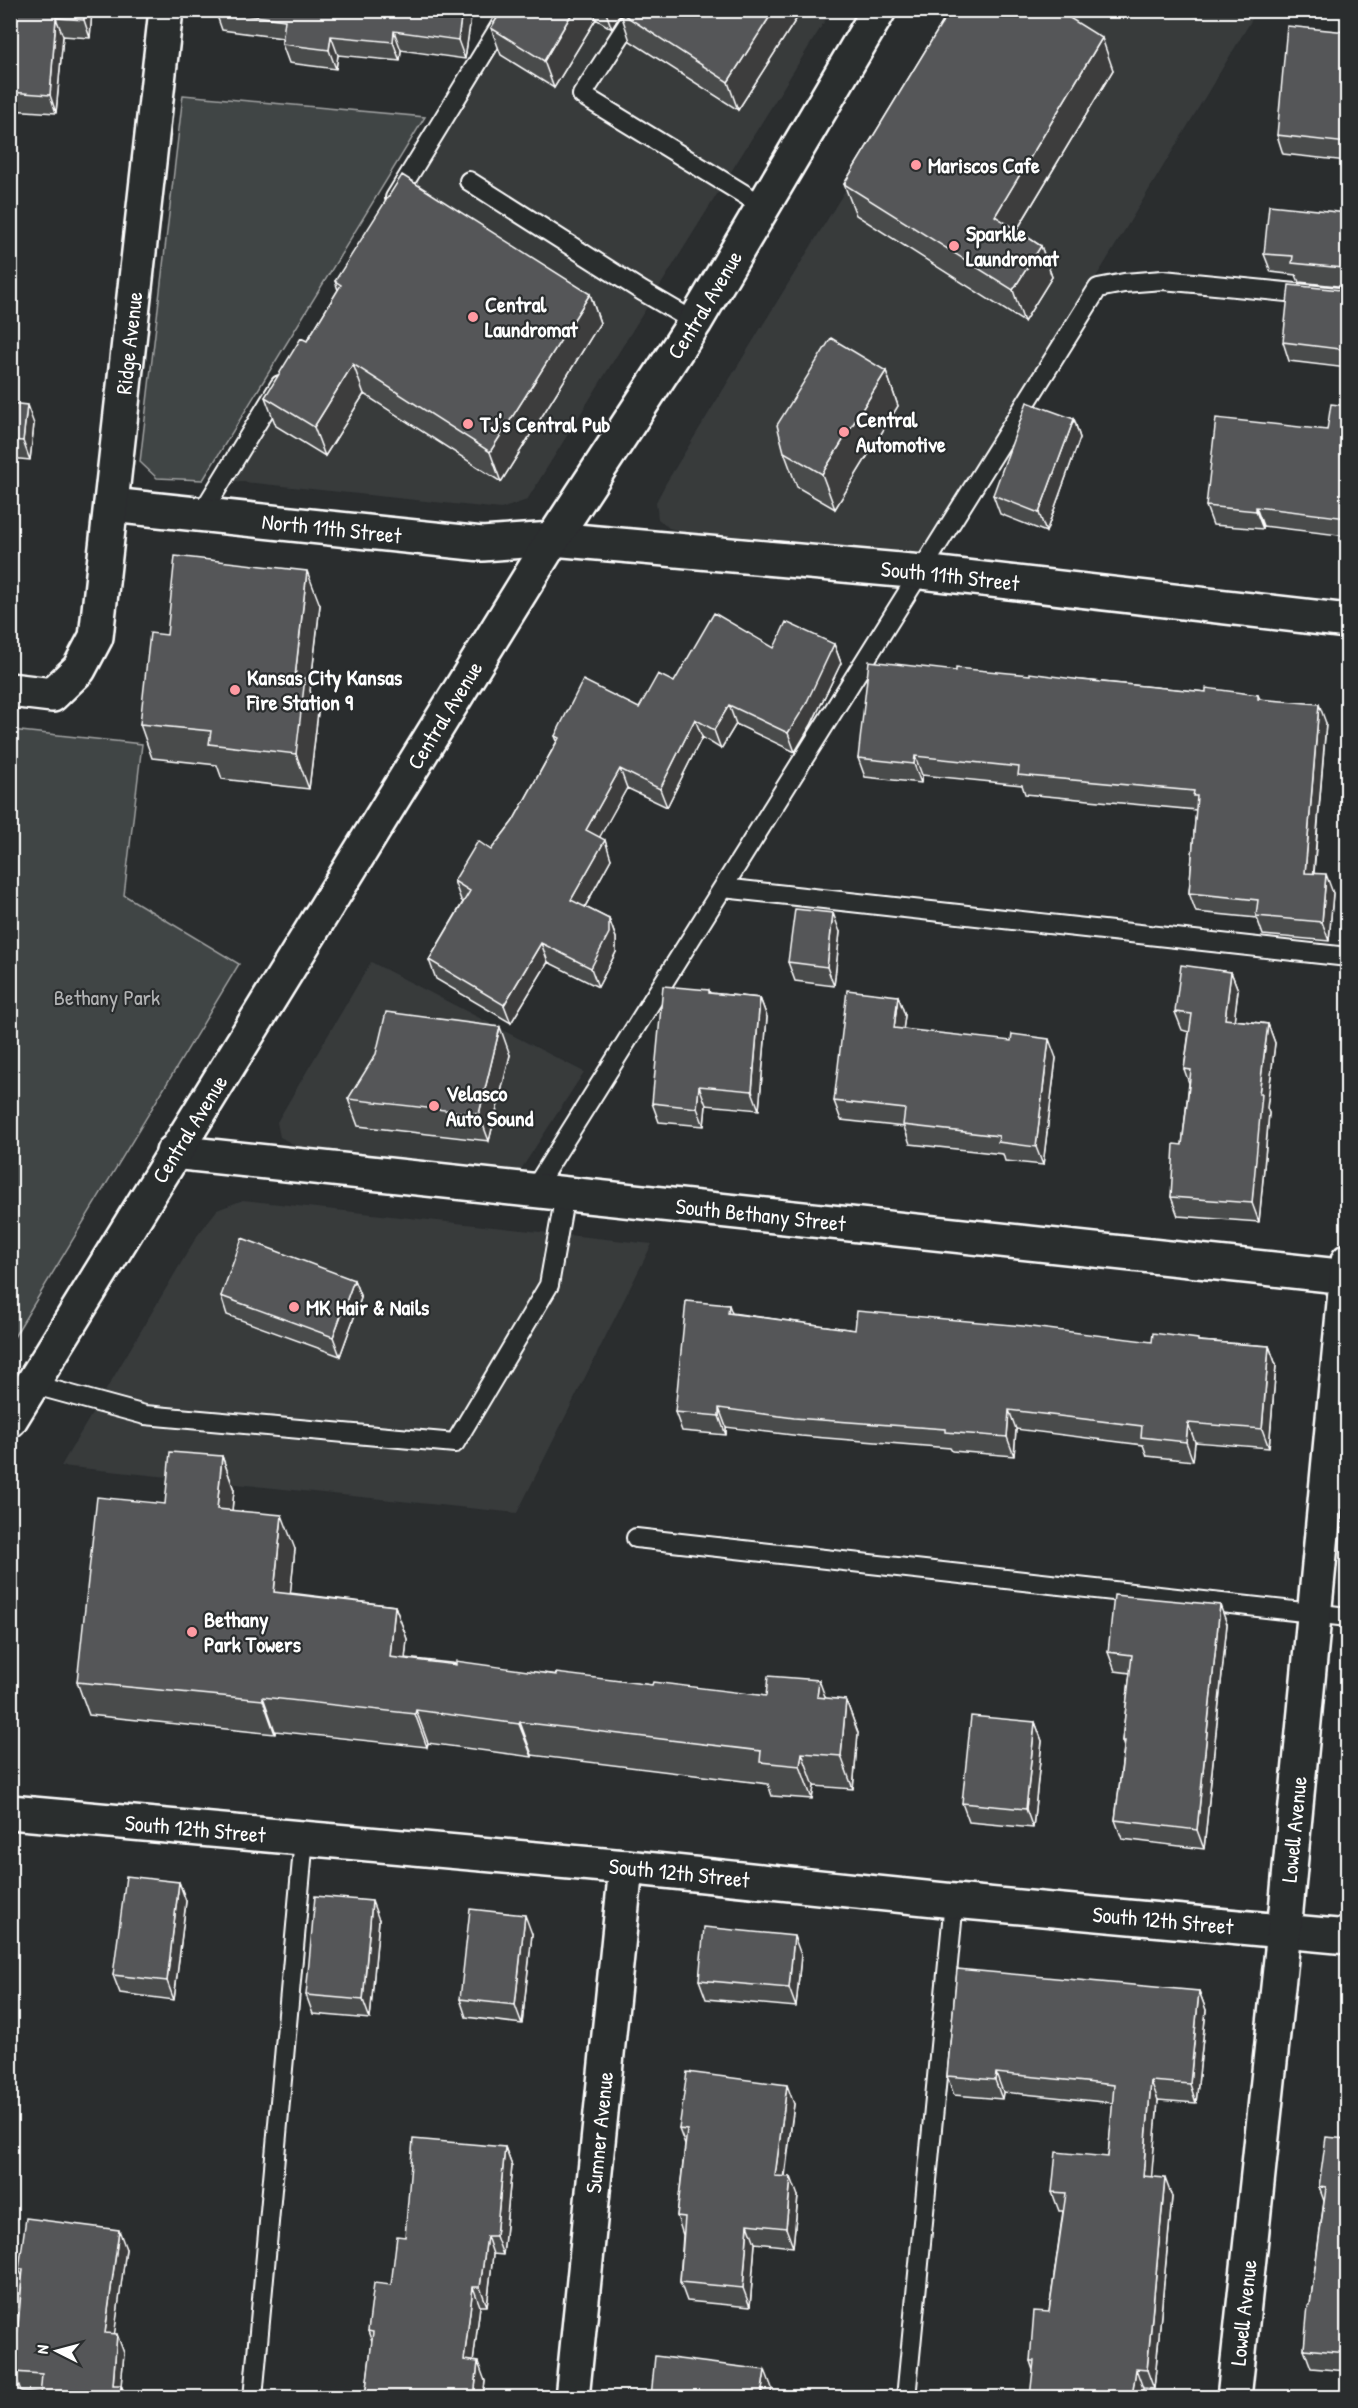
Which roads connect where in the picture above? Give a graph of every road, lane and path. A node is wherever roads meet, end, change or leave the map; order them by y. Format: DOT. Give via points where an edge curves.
graph roads {
  1 [pos="166,10"];
  2 [pos="510,10"];
  3 [pos="637,10"];
  4 [pos="879,10"];
  5 [pos="469,181"];
  6 [pos="765,207"];
  7 [pos="387,212"];
  8 [pos="1347,298"];
  9 [pos="695,322"];
  10 [pos="288,372"];
  11 [pos="111,505"];
  12 [pos="202,513"];
  13 [pos="553,539"];
  14 [pos="922,572"];
  15 [pos="1347,621"];
  16 [pos="10,690"];
  17 [pos="723,888"];
  18 [pos="1347,957"];
  19 [pos="173,1152"];
  20 [pos="533,1191"];
  21 [pos="565,1194"];
  22 [pos="1347,1272"];
  23 [pos="31,1384"];
  24 [pos="10,1420"];
  25 [pos="636,1538"];
  26 [pos="1315,1614"];
  27 [pos="1347,1617"];
  28 [pos="10,1812"];
  29 [pos="304,1838"];
  30 [pos="626,1867"];
  31 [pos="954,1901"];
  32 [pos="1284,1931"];
  33 [pos="1347,1936"];
  34 [pos="253,2397"];
  35 [pos="572,2397"];
  36 [pos="906,2397"];
  37 [pos="1234,2397"];
  1 -- 11 [label="street, Ridge Avenue"];
  2 -- 7 [label="lane"];
  3 -- 6 [label="lane" via="582,95"];
  4 -- 6 [label="street, Central Avenue"];
  5 -- 9 [label="lane"];
  6 -- 9 [label="street, Central Avenue"];
  8 -- 14 [label="lane" via="1163,280 1098,288"];
  9 -- 13 [label="street, Central Avenue"];
  10 -- 12 [label="lane"];
  11 -- 12 [label="street, North 11th Street"];
  11 -- 16 [label="street, Ridge Avenue" via="96,638 79,669 52,695"];
  12 -- 13 [label="street, North 11th Street" via="482,544"];
  13 -- 14 [label="street, South 11th Street"];
  13 -- 19 [label="street, Central Avenue"];
  14 -- 15 [label="street, South 11th Street"];
  14 -- 17 [label="lane"];
  17 -- 18 [label="lane"];
  17 -- 20 [label="lane"];
  19 -- 20 [label="street, South Bethany Street"];
  19 -- 23 [label="street, Central Avenue"];
  20 -- 21 [label="street, South Bethany Street"];
  21 -- 22 [label="street, South Bethany Street"];
  21 -- 23 [label="lane" via="549,1285 455,1443 145,1415"];
  22 -- 26 [label="street, Lowell Avenue"];
  23 -- 24 [label="street, Central Avenue"];
  25 -- 26 [label="lane"];
  26 -- 27 [label="lane"];
  26 -- 32 [label="street, Lowell Avenue"];
  28 -- 29 [label="street, South 12th Street"];
  29 -- 30 [label="street, South 12th Street"];
  29 -- 34 [label="lane"];
  30 -- 31 [label="street, South 12th Street"];
  30 -- 35 [label="street, Sumner Avenue"];
  31 -- 32 [label="street, South 12th Street"];
  31 -- 36 [label="lane"];
  32 -- 33 [label="street, South 12th Street"];
  32 -- 37 [label="street, Lowell Avenue"];
}
